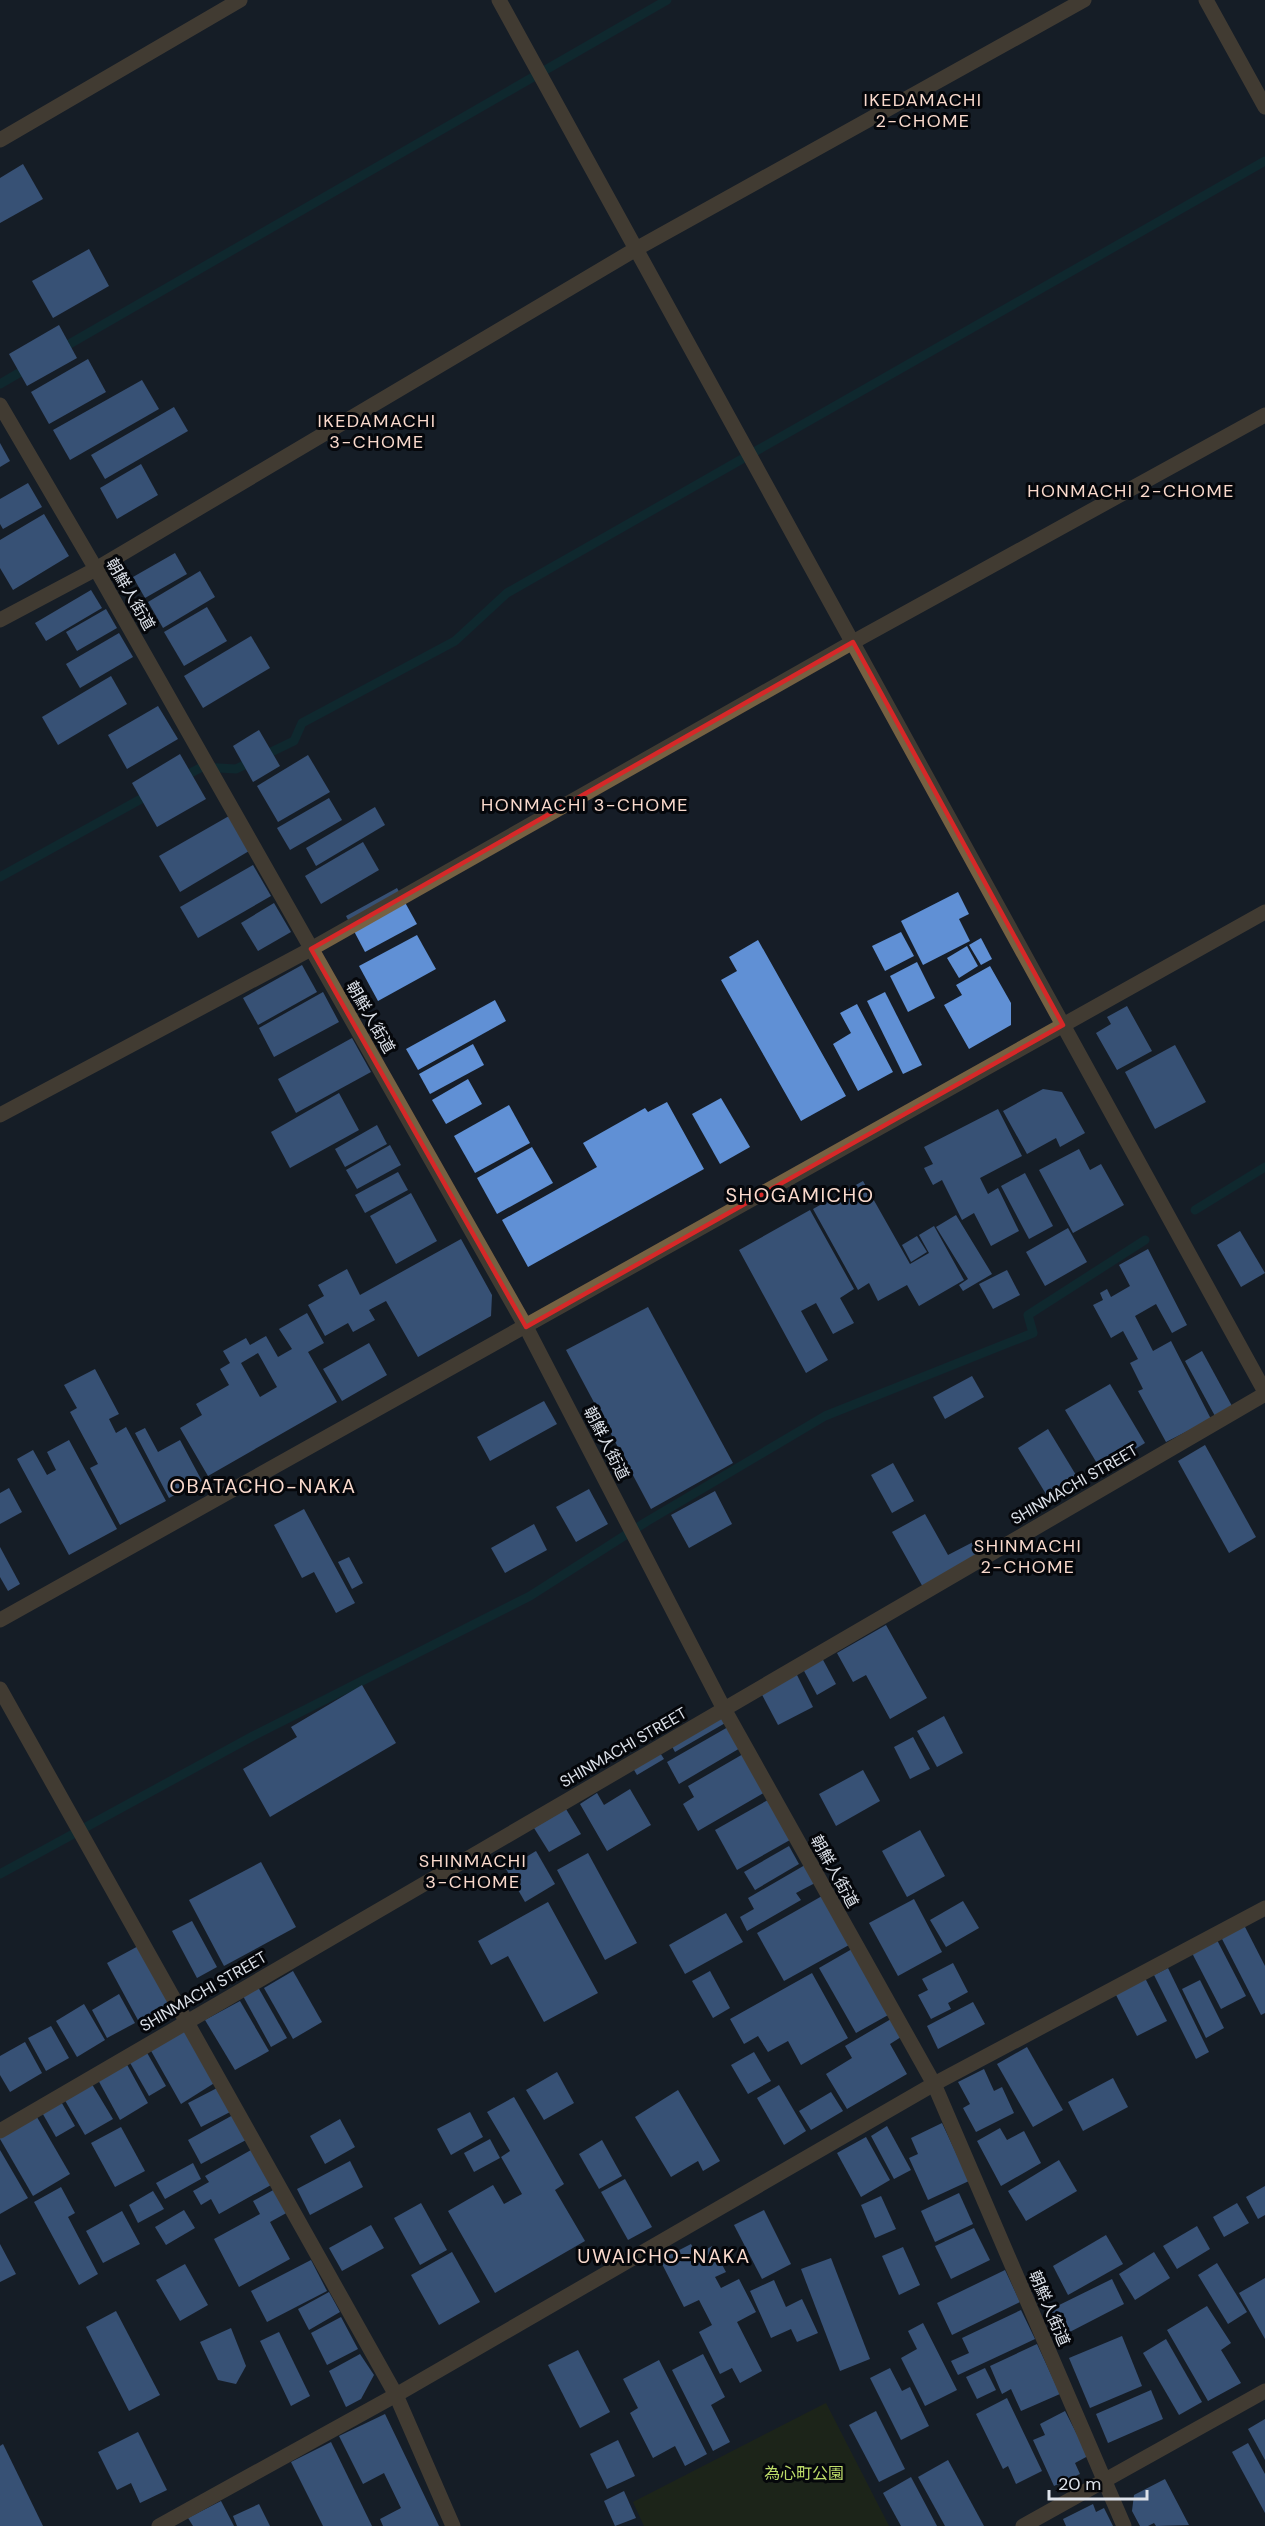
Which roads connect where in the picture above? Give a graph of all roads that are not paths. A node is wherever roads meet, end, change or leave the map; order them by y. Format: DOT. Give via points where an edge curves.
graph roads {
  1 [pos="240,0"];
  2 [pos="499,0"];
  3 [pos="1084,0"];
  4 [pos="1206,0"];
  5 [pos="1265,107"];
  6 [pos="0,140"];
  7 [pos="636,249"];
  8 [pos="0,405"];
  9 [pos="1265,415"];
  10 [pos="96,569"];
  11 [pos="0,620"];
  12 [pos="852,642"];
  13 [pos="1265,912"];
  14 [pos="311,949"];
  15 [pos="1063,1025"];
  16 [pos="0,1115"];
  17 [pos="526,1327"];
  18 [pos="1265,1393"];
  19 [pos="0,1620"];
  20 [pos="0,1689"];
  21 [pos="724,1709"];
  22 [pos="1265,1908"];
  23 [pos="187,2022"];
  24 [pos="934,2084"];
  25 [pos="0,2131"];
  26 [pos="1265,2391"];
  27 [pos="396,2395"];
  28 [pos="1104,2481"];
  29 [pos="159,2526"];
  30 [pos="453,2526"];
  31 [pos="1023,2526"];
  32 [pos="1124,2526"];
  1 -- 6 [label="street"];
  2 -- 7 [label="street"];
  3 -- 7 [label="street"];
  4 -- 5 [label="street"];
  7 -- 10 [label="street"];
  7 -- 12 [label="street"];
  8 -- 10 [label="street, 朝鮮人街道"];
  9 -- 12 [label="street"];
  10 -- 11 [label="street"];
  10 -- 14 [label="street, 朝鮮人街道"];
  12 -- 14 [label="street"];
  12 -- 15 [label="street"];
  13 -- 15 [label="street"];
  14 -- 16 [label="street"];
  14 -- 17 [label="street, 朝鮮人街道"];
  15 -- 17 [label="street"];
  15 -- 18 [label="street"];
  17 -- 19 [label="street"];
  17 -- 21 [label="street, 朝鮮人街道"];
  18 -- 21 [label="street, SHINMACHI STREET"];
  20 -- 23 [label="street"];
  21 -- 23 [label="street, SHINMACHI STREET"];
  21 -- 24 [label="street, 朝鮮人街道"];
  22 -- 24 [label="street"];
  23 -- 25 [label="street, SHINMACHI STREET"];
  23 -- 27 [label="street"];
  24 -- 27 [label="street"];
  24 -- 28 [label="street, 朝鮮人街道"];
  26 -- 28 [label="street"];
  27 -- 29 [label="street"];
  27 -- 30 [label="street"];
  28 -- 31 [label="street"];
  28 -- 32 [label="street, 朝鮮人街道"];
}
